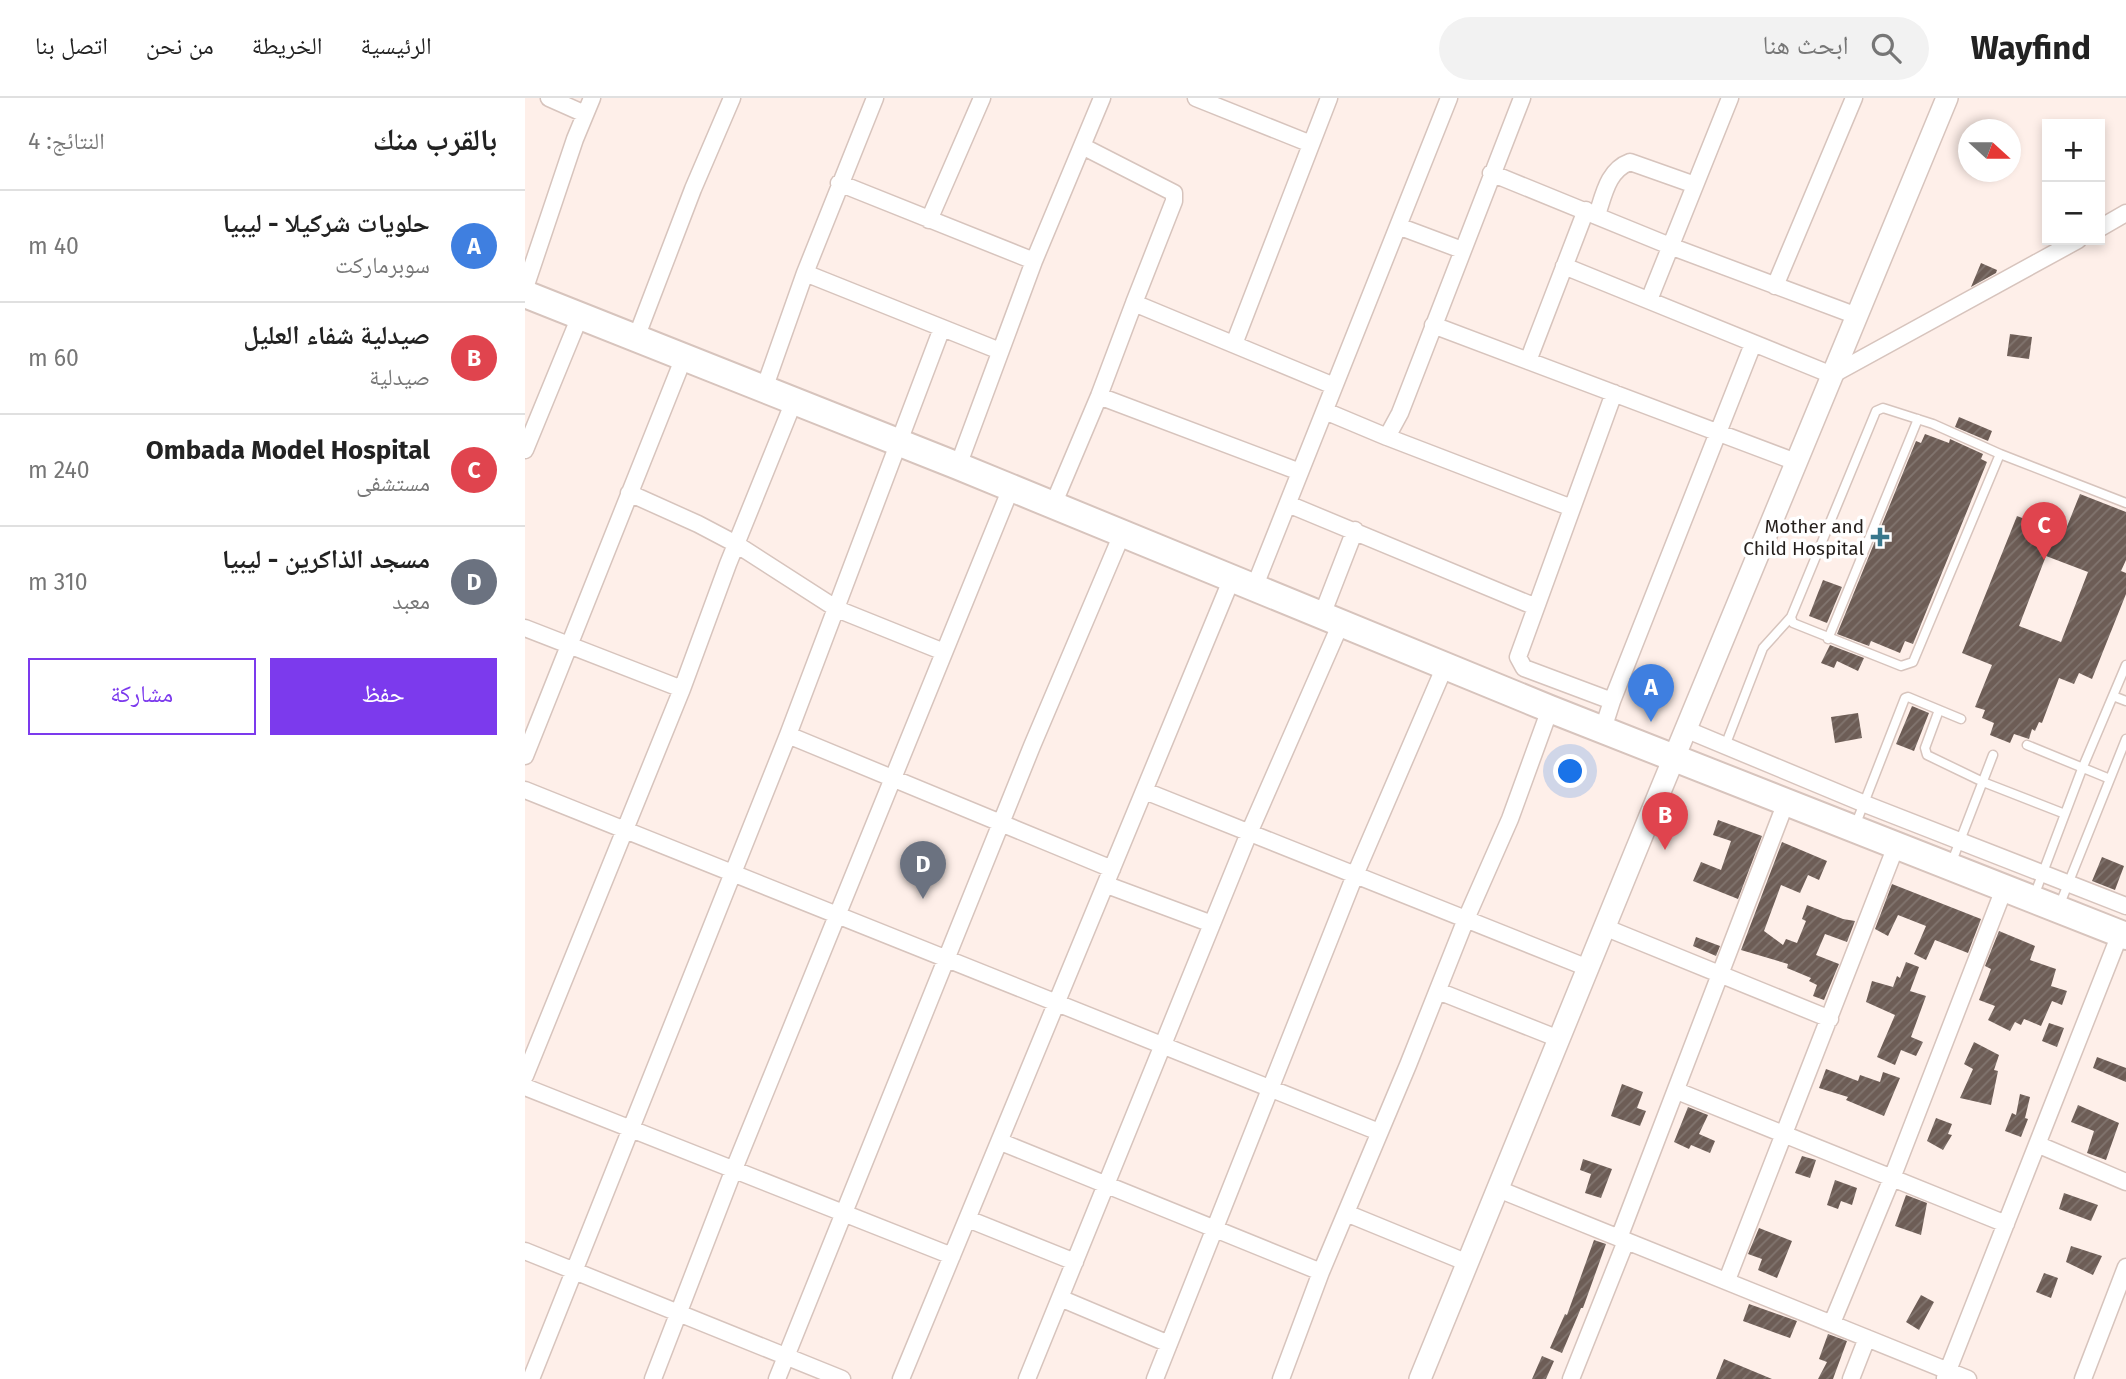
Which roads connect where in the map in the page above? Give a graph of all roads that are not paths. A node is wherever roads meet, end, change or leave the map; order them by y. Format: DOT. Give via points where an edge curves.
graph roads {
  1 [pos="549,98"];
  2 [pos="592,98"];
  3 [pos="732,98"];
  4 [pos="875,98"];
  5 [pos="982,98"];
  6 [pos="1102,98"];
  7 [pos="1196,98"];
  8 [pos="1329,98"];
  9 [pos="1522,98"];
  10 [pos="1730,98"];
  11 [pos="1854,98"];
  12 [pos="1947,98"];
  13 [pos="1443,100"];
  14 [pos="585,114"];
  15 [pos="1311,144"];
  16 [pos="1082,146"];
  17 [pos="1491,173"];
  18 [pos="839,183"];
  19 [pos="1695,185"];
  20 [pos="1591,213"];
  21 [pos="2126,213"];
  22 [pos="929,220"];
  23 [pos="2105,225"];
  24 [pos="1398,226"];
  25 [pos="2069,245"];
  26 [pos="1670,246"];
  27 [pos="1462,250"];
  28 [pos="1034,261"];
  29 [pos="1564,267"];
  30 [pos="805,273"];
  31 [pos="1775,286"];
  32 [pos="525,288"];
  33 [pos="525,294"];
  34 [pos="1649,300"];
  35 [pos="1134,303"];
  36 [pos="580,316"];
  37 [pos="1857,316"];
  38 [pos="1433,325"];
  39 [pos="942,328"];
  40 [pos="636,338"];
  41 [pos="1234,344"];
  42 [pos="1753,344"];
  43 [pos="1000,351"];
  44 [pos="684,357"];
  45 [pos="1528,361"];
  46 [pos="1832,375"];
  47 [pos="1334,386"];
  48 [pos="764,389"];
  49 [pos="1614,393"];
  50 [pos="1099,396"];
  51 [pos="794,401"];
  52 [pos="1325,411"];
  53 [pos="1918,419"];
  54 [pos="1718,433"];
  55 [pos="1387,437"];
  56 [pos="899,442"];
  57 [pos="525,450"];
  58 [pos="2000,454"];
  59 [pos="1796,462"];
  60 [pos="958,466"];
  61 [pos="1300,472"];
  62 [pos="1011,488"];
  63 [pos="629,493"];
  64 [pos="1288,503"];
  65 [pos="2126,503"];
  66 [pos="1053,505"];
  67 [pos="1572,508"];
  68 [pos="1355,530"];
  69 [pos="1122,534"];
  70 [pos="736,544"];
  71 [pos="1243,583"];
  72 [pos="1536,607"];
  73 [pos="837,609"];
  74 [pos="1791,617"];
  75 [pos="1331,619"];
  76 [pos="525,628"];
  77 [pos="1828,639"];
  78 [pos="571,645"];
  79 [pos="944,652"];
  80 [pos="2126,664"];
  81 [pos="1445,666"];
  82 [pos="682,689"];
  83 [pos="2113,696"];
  84 [pos="1612,701"];
  85 [pos="2126,701"];
  86 [pos="1551,709"];
  87 [pos="1939,710"];
  88 [pos="1961,719"];
  89 [pos="1603,729"];
  90 [pos="1685,729"];
  91 [pos="788,735"];
  92 [pos="2126,739"];
  93 [pos="2027,745"];
  94 [pos="1725,746"];
  95 [pos="1993,755"];
  96 [pos="525,756"];
  97 [pos="1675,757"];
  98 [pos="2082,769"];
  99 [pos="2110,779"];
  100 [pos="891,780"];
  101 [pos="1983,782"];
  102 [pos="525,790"];
  103 [pos="1145,791"];
  104 [pos="1786,802"];
  105 [pos="1865,804"];
  106 [pos="2065,814"];
  107 [pos="1000,824"];
  108 [pos="1853,829"];
  109 [pos="625,830"];
  110 [pos="1249,833"];
  111 [pos="1959,840"];
  112 [pos="1896,846"];
  113 [pos="1950,867"];
  114 [pos="733,872"];
  115 [pos="2043,874"];
  116 [pos="1355,875"];
  117 [pos="1109,877"];
  118 [pos="2069,883"];
  119 [pos="2004,889"];
  120 [pos="2032,901"];
  121 [pos="2126,906"];
  122 [pos="2058,911"];
  123 [pos="837,914"];
  124 [pos="1466,919"];
  125 [pos="1212,924"];
  126 [pos="1604,927"];
  127 [pos="2123,935"];
  128 [pos="946,958"];
  129 [pos="1588,968"];
  130 [pos="1721,975"];
  131 [pos="1438,991"];
  132 [pos="1057,1002"];
  133 [pos="1830,1019"];
  134 [pos="1559,1039"];
  135 [pos="1163,1044"];
  136 [pos="525,1076"];
  137 [pos="525,1087"];
  138 [pos="1270,1087"];
  139 [pos="1677,1091"];
  140 [pos="631,1129"];
  141 [pos="1379,1132"];
  142 [pos="1783,1132"];
  143 [pos="1001,1142"];
  144 [pos="2039,1145"];
  145 [pos="734,1169"];
  146 [pos="1892,1178"];
  147 [pos="2126,1182"];
  148 [pos="1106,1185"];
  149 [pos="1498,1189"];
  150 [pos="844,1213"];
  151 [pos="1346,1213"];
  152 [pos="968,1219"];
  153 [pos="2006,1224"];
  154 [pos="1214,1229"];
  155 [pos="1623,1239"];
  156 [pos="525,1251"];
  157 [pos="952,1256"];
  158 [pos="1075,1262"];
  159 [pos="1468,1262"];
  160 [pos="2126,1267"];
  161 [pos="574,1271"];
  162 [pos="1321,1272"];
  163 [pos="1727,1280"];
  164 [pos="1060,1298"];
  165 [pos="679,1313"];
  166 [pos="1832,1323"];
  167 [pos="1867,1338"];
  168 [pos="1169,1344"];
  169 [pos="786,1356"];
  170 [pos="1946,1375"];
  171 [pos="531,1379"];
  172 [pos="653,1379"];
  173 [pos="777,1379"];
  174 [pos="842,1379"];
  175 [pos="901,1379"];
  176 [pos="1027,1379"];
  177 [pos="1155,1379"];
  178 [pos="1280,1379"];
  179 [pos="1420,1379"];
  180 [pos="1571,1379"];
  181 [pos="1851,1379"];
  182 [pos="1968,1379"];
  183 [pos="2083,1379"];
  1 -- 14 [label="street"];
  2 -- 14 [label="street"];
  3 -- 40 [label="street"];
  4 -- 18 [label="street"];
  5 -- 22 [label="street"];
  6 -- 16 [label="street"];
  7 -- 15 [label="street"];
  8 -- 15 [label="street"];
  9 -- 17 [label="street"];
  10 -- 19 [label="street"];
  11 -- 31 [label="street"];
  12 -- 37 [label="street"];
  13 -- 24 [label="street"];
  14 -- 32 [label="street"];
  15 -- 41 [label="street"];
  16 -- 28 [label="street"];
  16 -- 35 [label="street" via="1174,193"];
  17 -- 20 [label="street"];
  17 -- 27 [label="street"];
  18 -- 22 [label="street"];
  18 -- 30 [label="street"];
  19 -- 20 [label="street" via="1630,162 1612,174"];
  19 -- 26 [label="street"];
  20 -- 26 [label="street"];
  20 -- 29 [label="street"];
  21 -- 23 [label="street"];
  22 -- 28 [label="street"];
  24 -- 27 [label="street"];
  24 -- 47 [label="street"];
  25 -- 46 [label="street"];
  26 -- 31 [label="street"];
  26 -- 34 [label="street"];
  27 -- 38 [label="street"];
  28 -- 43 [label="street"];
  29 -- 34 [label="street"];
  29 -- 45 [label="street"];
  30 -- 39 [label="street"];
  30 -- 48 [label="street"];
  31 -- 37 [label="street"];
  33 -- 36 [label="highway"];
  34 -- 42 [label="street"];
  35 -- 41 [label="street"];
  35 -- 50 [label="street"];
  36 -- 40 [label="highway"];
  36 -- 57 [label="street"];
  37 -- 46 [label="street"];
  38 -- 45 [label="street"];
  38 -- 55 [label="street"];
  39 -- 43 [label="street"];
  39 -- 56 [label="street"];
  40 -- 44 [label="highway"];
  41 -- 47 [label="street"];
  42 -- 46 [label="street"];
  42 -- 54 [label="street"];
  43 -- 60 [label="street"];
  44 -- 48 [label="highway"];
  44 -- 63 [label="street"];
  45 -- 49 [label="street"];
  46 -- 59 [label="street"];
  47 -- 52 [label="street"];
  48 -- 51 [label="highway"];
  49 -- 54 [label="street"];
  49 -- 67 [label="street"];
  50 -- 61 [label="street"];
  50 -- 66 [label="street"];
  51 -- 56 [label="highway"];
  51 -- 70 [label="street"];
  52 -- 55 [label="street"];
  52 -- 61 [label="street"];
  53 -- 58 [label="lane"];
  53 -- 74 [label="lane" via="1883,408 1876,411"];
  53 -- 77 [label="lane"];
  54 -- 59 [label="street"];
  54 -- 84 [label="street"];
  55 -- 67 [label="street"];
  56 -- 60 [label="highway"];
  56 -- 73 [label="street"];
  58 -- 65 [label="lane"];
  58 -- 77 [label="lane" via="1913,662 1901,666"];
  59 -- 90 [label="street"];
  60 -- 62 [label="highway"];
  61 -- 64 [label="street"];
  62 -- 66 [label="highway"];
  62 -- 79 [label="street"];
  63 -- 70 [label="street"];
  63 -- 78 [label="street"];
  64 -- 68 [label="street"];
  64 -- 71 [label="street"];
  66 -- 69 [label="highway"];
  67 -- 72 [label="street"];
  68 -- 72 [label="street"];
  68 -- 75 [label="street"];
  69 -- 71 [label="highway"];
  69 -- 107 [label="street"];
  70 -- 73 [label="street"];
  70 -- 82 [label="street"];
  71 -- 75 [label="highway"];
  71 -- 103 [label="street"];
  72 -- 84 [label="street" via="1519,662 1524,668"];
  73 -- 79 [label="street"];
  73 -- 91 [label="street"];
  74 -- 77 [label="lane" via="1793,623"];
  74 -- 94 [label="lane" via="1763,648"];
  75 -- 81 [label="highway"];
  75 -- 110 [label="street"];
  76 -- 78 [label="street"];
  78 -- 82 [label="street"];
  78 -- 96 [label="street"];
  79 -- 100 [label="street"];
  80 -- 83 [label="lane"];
  81 -- 86 [label="highway"];
  81 -- 116 [label="street"];
  82 -- 109 [label="street"];
  83 -- 85 [label="lane"];
  83 -- 98 [label="lane"];
  84 -- 89 [label="street"];
  86 -- 89 [label="highway"];
  86 -- 124 [label="street" via="1510,820"];
  87 -- 88 [label="lane"];
  87 -- 101 [label="lane" via="1924,752"];
  87 -- 105 [label="lane" via="1905,698"];
  89 -- 97 [label="highway"];
  90 -- 94 [label="street"];
  90 -- 97 [label="street"];
  91 -- 100 [label="street"];
  91 -- 114 [label="street"];
  92 -- 99 [label="lane"];
  93 -- 98 [label="lane"];
  94 -- 105 [label="street"];
  95 -- 101 [label="lane"];
  97 -- 104 [label="highway"];
  97 -- 126 [label="street"];
  98 -- 99 [label="lane"];
  98 -- 106 [label="lane"];
  99 -- 118 [label="lane"];
  100 -- 107 [label="street"];
  100 -- 123 [label="street"];
  101 -- 106 [label="lane"];
  101 -- 111 [label="lane"];
  102 -- 109 [label="street"];
  103 -- 110 [label="street"];
  103 -- 117 [label="street"];
  104 -- 108 [label="highway"];
  104 -- 130 [label="street"];
  105 -- 108 [label="lane"];
  105 -- 111 [label="street"];
  106 -- 115 [label="lane"];
  107 -- 117 [label="street"];
  107 -- 128 [label="street"];
  108 -- 112 [label="highway"];
  109 -- 114 [label="street"];
  109 -- 136 [label="street"];
  110 -- 116 [label="street"];
  110 -- 125 [label="street"];
  111 -- 113 [label="lane"];
  111 -- 115 [label="street"];
  112 -- 113 [label="highway"];
  112 -- 133 [label="street"];
  113 -- 119 [label="highway"];
  114 -- 123 [label="street"];
  114 -- 140 [label="street"];
  115 -- 118 [label="street"];
  115 -- 120 [label="lane"];
  116 -- 124 [label="street"];
  116 -- 138 [label="street"];
  117 -- 125 [label="street"];
  117 -- 132 [label="street"];
  118 -- 121 [label="street"];
  118 -- 122 [label="lane"];
  119 -- 120 [label="highway"];
  119 -- 146 [label="street"];
  120 -- 122 [label="highway"];
  122 -- 127 [label="highway"];
  123 -- 128 [label="street"];
  123 -- 145 [label="street"];
  124 -- 129 [label="street"];
  124 -- 131 [label="street"];
  125 -- 135 [label="street"];
  126 -- 129 [label="street"];
  126 -- 130 [label="street"];
  127 -- 144 [label="street"];
  128 -- 132 [label="street"];
  128 -- 150 [label="street"];
  129 -- 134 [label="street"];
  130 -- 133 [label="street"];
  130 -- 139 [label="street"];
  131 -- 134 [label="street"];
  131 -- 141 [label="street"];
  132 -- 135 [label="street"];
  132 -- 143 [label="street"];
  133 -- 142 [label="street"];
  134 -- 149 [label="street"];
  135 -- 138 [label="street"];
  135 -- 148 [label="street"];
  137 -- 140 [label="street"];
  138 -- 141 [label="street"];
  138 -- 154 [label="street"];
  139 -- 142 [label="street"];
  139 -- 155 [label="street"];
  140 -- 145 [label="street"];
  140 -- 161 [label="street"];
  141 -- 151 [label="street"];
  142 -- 146 [label="street"];
  142 -- 163 [label="street"];
  143 -- 148 [label="street"];
  143 -- 152 [label="street"];
  144 -- 147 [label="street"];
  144 -- 153 [label="street"];
  145 -- 150 [label="street"];
  145 -- 165 [label="street"];
  146 -- 153 [label="street"];
  146 -- 166 [label="street"];
  148 -- 154 [label="street"];
  148 -- 158 [label="street"];
  149 -- 155 [label="street"];
  149 -- 159 [label="street"];
  150 -- 157 [label="street"];
  150 -- 169 [label="street"];
  151 -- 159 [label="street"];
  151 -- 162 [label="street"];
  152 -- 157 [label="street"];
  152 -- 158 [label="street"];
  153 -- 170 [label="street"];
  154 -- 162 [label="street"];
  154 -- 168 [label="street"];
  155 -- 163 [label="street"];
  155 -- 180 [label="street"];
  156 -- 161 [label="street"];
  157 -- 175 [label="street"];
  158 -- 164 [label="street"];
  159 -- 179 [label="street"];
  160 -- 183 [label="street"];
  161 -- 165 [label="street"];
  161 -- 171 [label="street"];
  162 -- 178 [label="street"];
  163 -- 166 [label="street"];
  164 -- 168 [label="street"];
  164 -- 176 [label="street"];
  165 -- 169 [label="street"];
  165 -- 172 [label="street"];
  166 -- 167 [label="street"];
  167 -- 170 [label="street"];
  167 -- 181 [label="street"];
  168 -- 177 [label="street"];
  169 -- 173 [label="street"];
  169 -- 174 [label="street"];
  170 -- 182 [label="street"];
}
